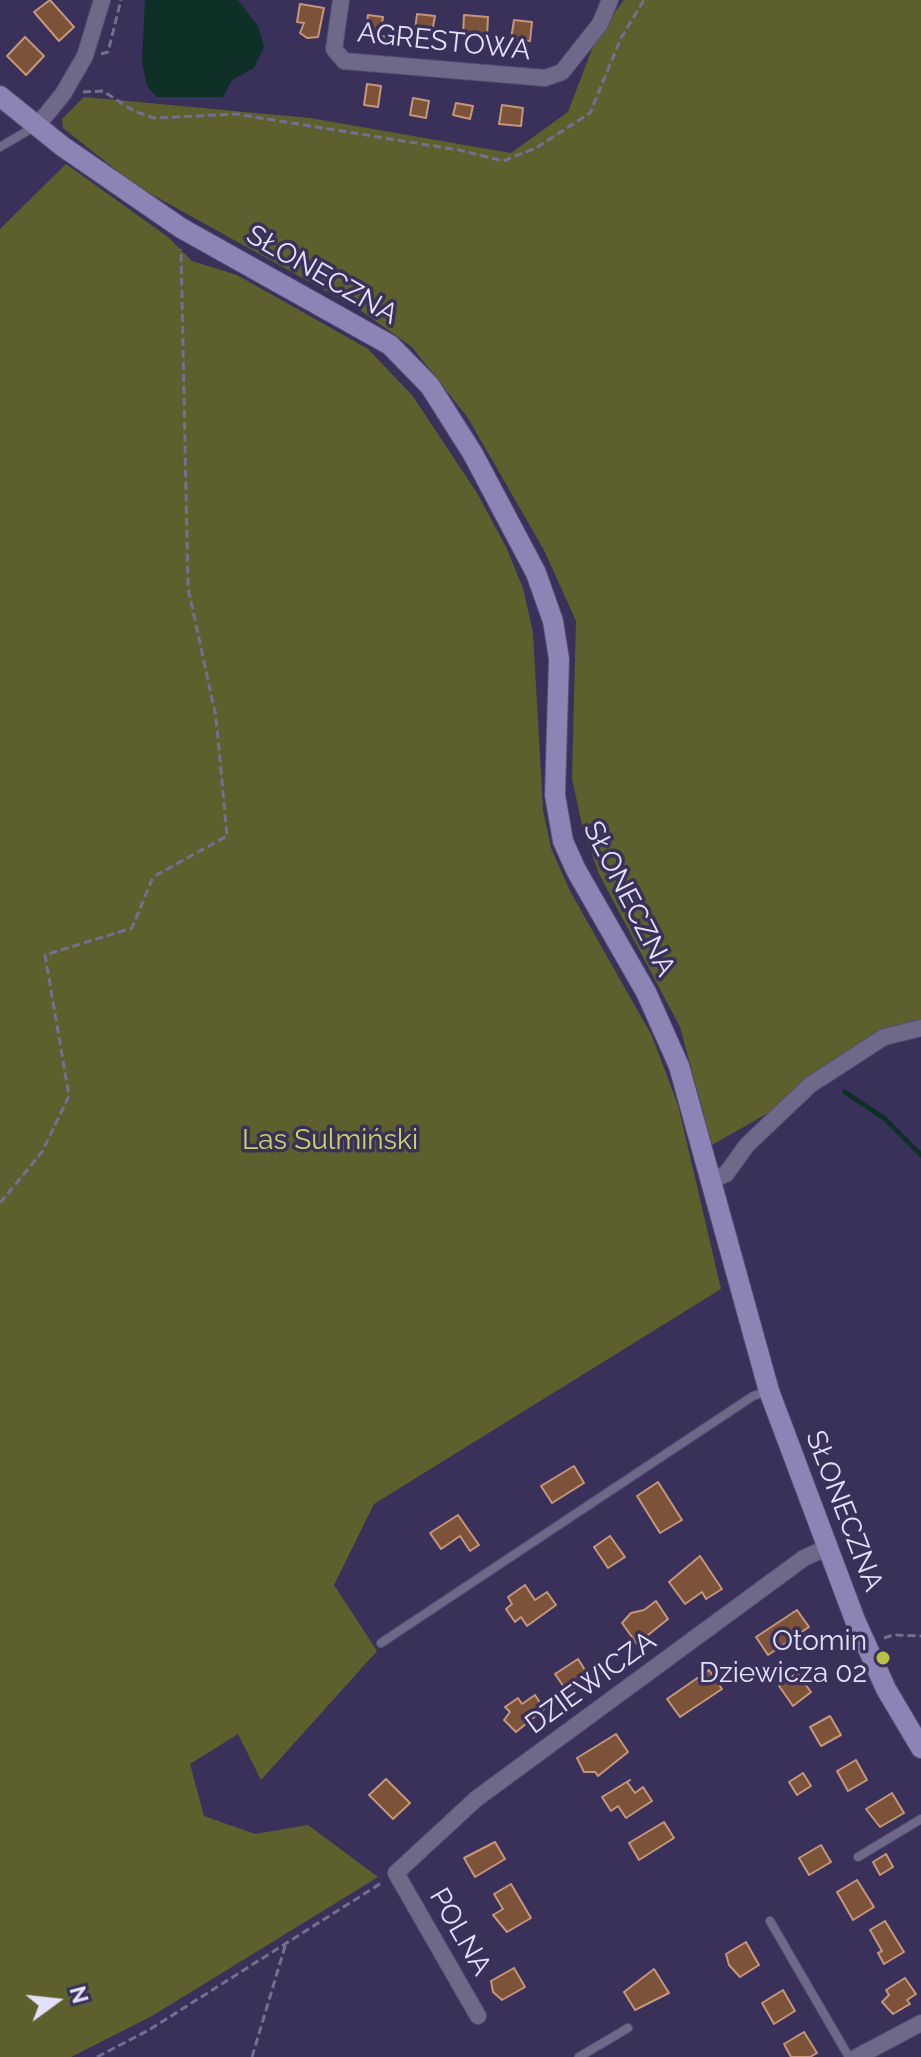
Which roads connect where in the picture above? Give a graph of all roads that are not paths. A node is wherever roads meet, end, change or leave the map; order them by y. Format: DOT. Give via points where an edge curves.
graph roads {
  1 [pos="102,0"];
  2 [pos="341,0"];
  3 [pos="610,0"];
  4 [pos="0,96"];
  5 [pos="36,127"];
  6 [pos="0,147"];
  7 [pos="921,1028"];
  8 [pos="710,1181"];
  9 [pos="769,1391"];
  10 [pos="826,1548"];
  11 [pos="381,1643"];
  12 [pos="921,1748"];
  13 [pos="921,1819"];
  14 [pos="858,1857"];
  15 [pos="396,1873"];
  16 [pos="770,1921"];
  17 [pos="478,2016"];
  18 [pos="921,2023"];
  19 [pos="628,2028"];
  20 [pos="579,2057"];
  21 [pos="849,2057"];
  22 [pos="857,2057"];
  1 -- 5 [label="street" via="93,36 63,94"];
  2 -- 3 [label="street, AGRESTOWA" via="334,49 344,61 545,78 562,72 600,24"];
  4 -- 5 [label="street, SŁONECZNA"];
  5 -- 6 [label="lane"];
  5 -- 8 [label="street, SŁONECZNA" via="181,228 390,345 430,386 536,573 553,621 559,659 555,795 563,841 646,992 679,1066"];
  7 -- 8 [label="street" via="884,1037 810,1085 747,1145 726,1174"];
  8 -- 9 [label="street, SŁONECZNA"];
  9 -- 10 [label="street, SŁONECZNA"];
  9 -- 11 [label="lane" via="753,1396"];
  10 -- 12 [label="street, SŁONECZNA" via="866,1645"];
  10 -- 15 [label="street, DZIEWICZA" via="804,1558 476,1799"];
  13 -- 14 [label="lane"];
  15 -- 17 [label="street, POLNA"];
  16 -- 21 [label="lane"];
  18 -- 22 [label="street"];
  19 -- 20 [label="lane"];
}
